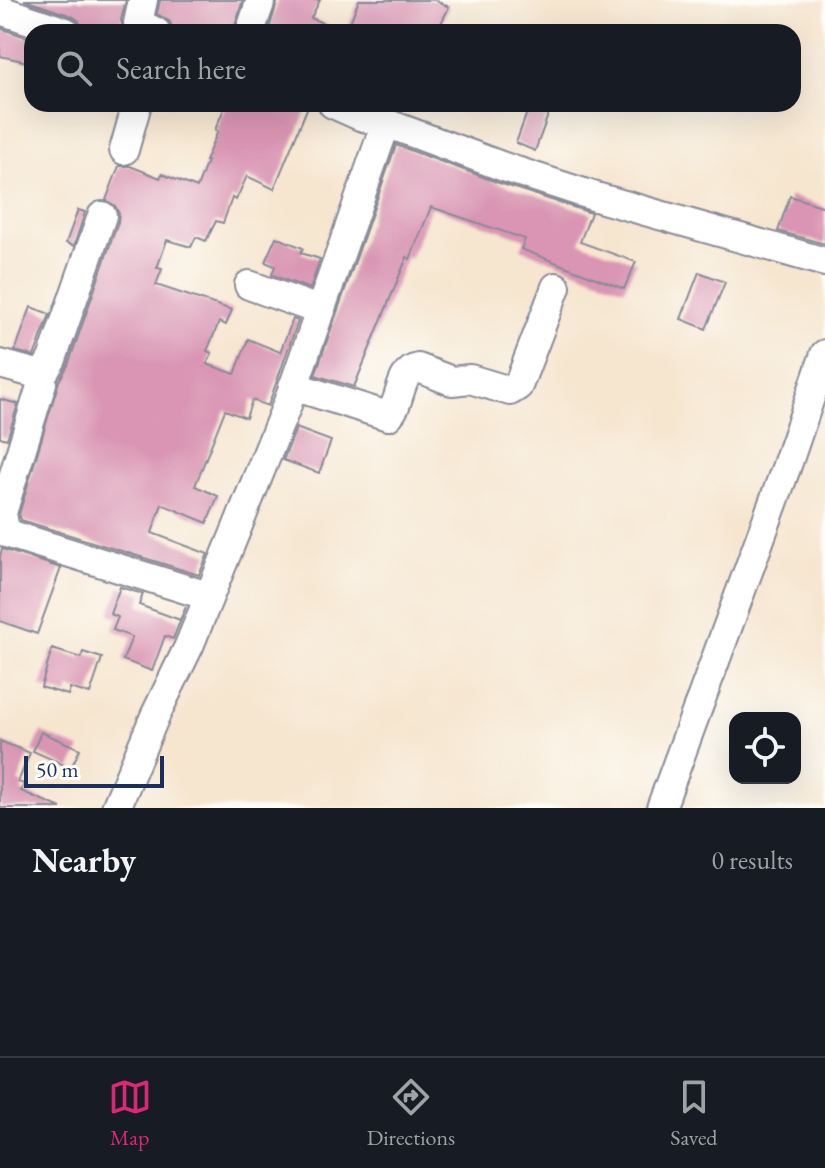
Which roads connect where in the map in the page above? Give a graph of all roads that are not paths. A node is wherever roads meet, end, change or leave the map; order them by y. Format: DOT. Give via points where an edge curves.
graph roads {
  1 [pos="143,0"];
  2 [pos="261,0"];
  3 [pos="0,10"];
  4 [pos="42,24"];
  5 [pos="140,24"];
  6 [pos="253,24"];
  7 [pos="135,112"];
  8 [pos="351,112"];
  9 [pos="386,123"];
  10 [pos="124,150"];
  11 [pos="102,216"];
  12 [pos="825,262"];
  13 [pos="249,285"];
  14 [pos="556,287"];
  15 [pos="321,311"];
  16 [pos="825,354"];
  17 [pos="0,364"];
  18 [pos="41,377"];
  19 [pos="293,386"];
  20 [pos="208,596"];
  21 [pos="116,808"];
  22 [pos="661,808"];
  1 -- 5 [label="street"];
  2 -- 6 [label="street"];
  3 -- 4 [label="street"];
  7 -- 10 [label="street"];
  8 -- 9 [label="street"];
  9 -- 12 [label="street" via="609,201"];
  9 -- 15 [label="street"];
  11 -- 18 [label="street"];
  13 -- 15 [label="street"];
  14 -- 19 [label="street" via="518,386 510,391 413,369 388,416"];
  15 -- 19 [label="street"];
  16 -- 22 [label="street"];
  17 -- 18 [label="street"];
  18 -- 20 [label="street" via="2,513 9,534"];
  19 -- 20 [label="street"];
  20 -- 21 [label="street"];
}
